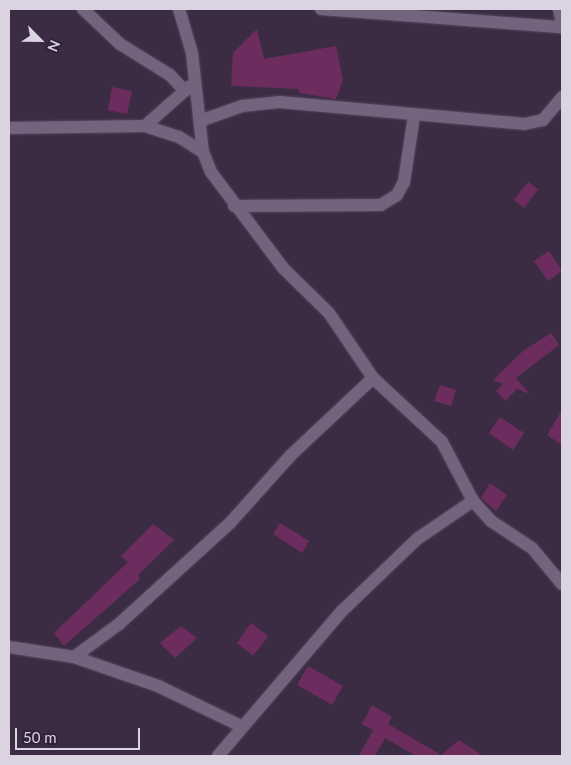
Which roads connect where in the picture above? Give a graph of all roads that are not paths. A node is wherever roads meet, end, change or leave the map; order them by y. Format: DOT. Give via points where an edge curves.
graph roads {
  1 [pos="83,9"];
  2 [pos="179,9"];
  3 [pos="321,9"];
  4 [pos="559,9"];
  5 [pos="562,23"];
  6 [pos="562,27"];
  7 [pos="196,82"];
  8 [pos="184,89"];
  9 [pos="562,97"];
  10 [pos="414,116"];
  11 [pos="200,121"];
  12 [pos="145,126"];
  13 [pos="9,128"];
  14 [pos="203,152"];
  15 [pos="234,206"];
  16 [pos="374,378"];
  17 [pos="474,501"];
  18 [pos="562,584"];
  19 [pos="9,647"];
  20 [pos="74,657"];
  21 [pos="243,727"];
  22 [pos="218,756"];
  1 -- 8 [label="street" via="120,44 170,74"];
  2 -- 7 [label="street"];
  3 -- 6 [label="street"];
  4 -- 5 [label="street"];
  7 -- 8 [label="street"];
  7 -- 11 [label="street"];
  8 -- 12 [label="street"];
  9 -- 10 [label="street" via="544,120 524,124"];
  10 -- 11 [label="street" via="279,102 242,106"];
  10 -- 15 [label="street" via="404,182 397,195 381,205"];
  11 -- 14 [label="street"];
  12 -- 13 [label="street"];
  12 -- 14 [label="street" via="179,137"];
  14 -- 15 [label="street"];
  15 -- 16 [label="street" via="283,268 330,313"];
  16 -- 17 [label="street" via="442,442"];
  16 -- 20 [label="street" via="291,455 230,523 118,624"];
  17 -- 18 [label="street" via="492,522 532,548"];
  17 -- 21 [label="street" via="417,538 342,611"];
  19 -- 20 [label="street"];
  20 -- 21 [label="street" via="158,686"];
  21 -- 22 [label="street"];
}
